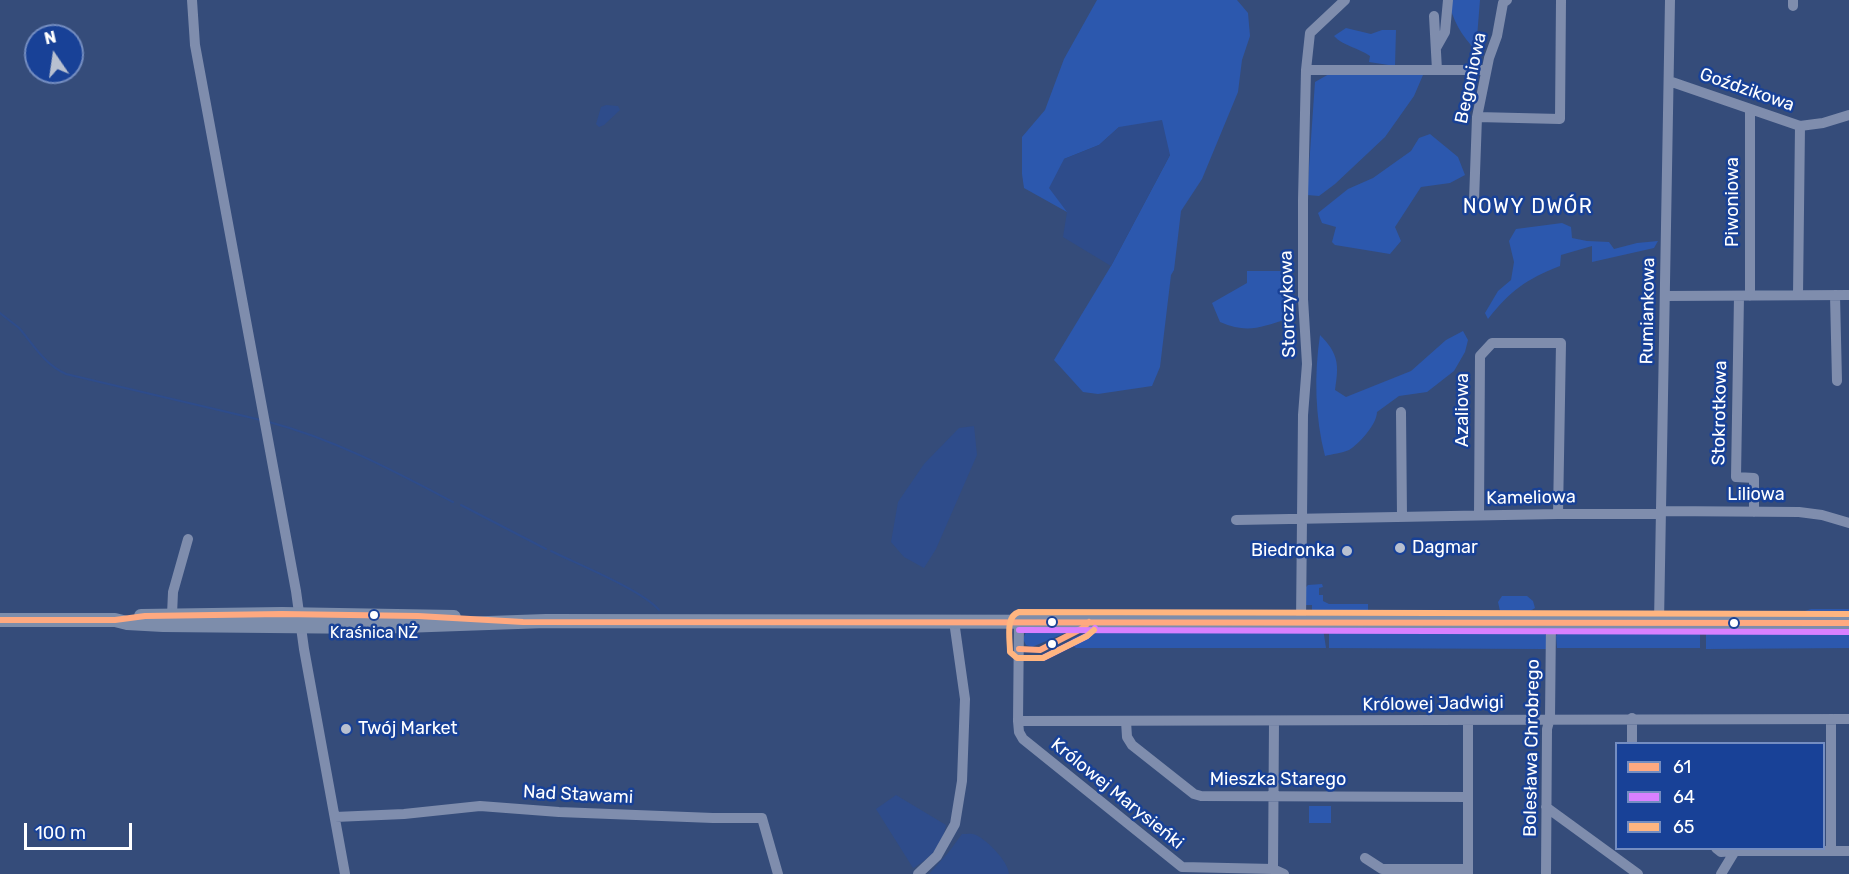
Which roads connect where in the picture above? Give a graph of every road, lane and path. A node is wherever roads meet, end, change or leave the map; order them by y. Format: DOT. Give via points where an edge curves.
graph roads {
  1 [pos="192,0"];
  2 [pos="1345,0"];
  3 [pos="1448,0"];
  4 [pos="1507,0"];
  5 [pos="1562,0"];
  6 [pos="1670,0"];
  7 [pos="1434,16"];
  8 [pos="1436,49"];
  9 [pos="1306,70"];
  10 [pos="1437,70"];
  11 [pos="1486,70"];
  12 [pos="1669,81"];
  13 [pos="1750,109"];
  14 [pos="1849,115"];
  15 [pos="1477,117"];
  16 [pos="1800,126"];
  17 [pos="1474,201"];
  18 [pos="1849,294"];
  19 [pos="1798,295"];
  20 [pos="1835,295"];
  21 [pos="1665,296"];
  22 [pos="1744,296"];
  23 [pos="1837,381"];
  24 [pos="1401,412"];
  25 [pos="1754,512"];
  26 [pos="1661,513"];
  27 [pos="1558,514"];
  28 [pos="1479,515"];
  29 [pos="1402,517"];
  30 [pos="1303,518"];
  31 [pos="1236,520"];
  32 [pos="1849,523"];
  33 [pos="188,539"];
  34 [pos="172,615"];
  35 [pos="0,620"];
  36 [pos="300,620"];
  37 [pos="115,621"];
  38 [pos="954,621"];
  39 [pos="1019,621"];
  40 [pos="1301,622"];
  41 [pos="1551,622"];
  42 [pos="1659,622"];
  43 [pos="1849,623"];
  44 [pos="1550,718"];
  45 [pos="1632,718"];
  46 [pos="1831,719"];
  47 [pos="1849,719"];
  48 [pos="1018,721"];
  49 [pos="1126,721"];
  50 [pos="1274,721"];
  51 [pos="1468,721"];
  52 [pos="1632,742"];
  53 [pos="1828,784"];
  54 [pos="1273,796"];
  55 [pos="1468,797"];
  56 [pos="1546,807"];
  57 [pos="335,817"];
  58 [pos="1718,850"];
  59 [pos="1735,851"];
  60 [pos="1831,851"];
  61 [pos="1849,851"];
  62 [pos="1365,858"];
  63 [pos="1273,870"];
  64 [pos="1468,872"];
  65 [pos="345,874"];
  66 [pos="778,874"];
  67 [pos="918,874"];
  68 [pos="1284,874"];
  69 [pos="1546,874"];
  70 [pos="1638,874"];
  71 [pos="1721,874"];
  1 -- 36 [label="street" via="195,45"];
  2 -- 9 [label="street, Storczykowa" via="1310,33"];
  3 -- 8 [label="street" via="1445,32"];
  4 -- 11 [label="street, Begoniowa"];
  5 -- 15 [label="street" via="1560,118"];
  6 -- 12 [label="street, Rumiankowa"];
  7 -- 8 [label="street"];
  8 -- 10 [label="street"];
  9 -- 10 [label="street"];
  9 -- 30 [label="street, Storczykowa"];
  10 -- 11 [label="street"];
  11 -- 15 [label="street, Begoniowa"];
  12 -- 13 [label="street, Goździkowa"];
  12 -- 21 [label="street, Rumiankowa"];
  13 -- 16 [label="street, Goździkowa"];
  13 -- 22 [label="street, Piwoniowa"];
  14 -- 16 [label="street, Goździkowa"];
  15 -- 17 [label="street, Begoniowa"];
  16 -- 19 [label="street"];
  18 -- 20 [label="street"];
  19 -- 20 [label="street"];
  19 -- 22 [label="street"];
  20 -- 23 [label="street"];
  21 -- 22 [label="street"];
  21 -- 26 [label="street, Rumiankowa"];
  22 -- 25 [label="street, Stokrotkowa" via="1736,477 1754,478"];
  24 -- 29 [label="street"];
  25 -- 26 [label="street, Liliowa"];
  25 -- 32 [label="street, Liliowa" via="1813,513"];
  26 -- 27 [label="street, Kameliowa"];
  26 -- 42 [label="street, Rumiankowa"];
  27 -- 28 [label="street, Kameliowa"];
  27 -- 28 [label="street, Azaliowa" via="1561,343 1492,343 1480,356"];
  28 -- 29 [label="street, Kameliowa"];
  29 -- 30 [label="street, Kameliowa"];
  30 -- 31 [label="street, Kameliowa"];
  30 -- 40 [label="street, Storczykowa"];
  33 -- 34 [label="street" via="173,592"];
  34 -- 36 [label="main road"];
  34 -- 37 [label="main road"];
  35 -- 37 [label="main road"];
  36 -- 37 [label="main road" via="164,625"];
  36 -- 38 [label="main road" via="428,616 497,621"];
  36 -- 57 [label="street"];
  38 -- 39 [label="main road"];
  38 -- 67 [label="street" via="965,699 962,781 955,824 937,856"];
  39 -- 40 [label="main road"];
  39 -- 48 [label="street"];
  40 -- 41 [label="main road"];
  41 -- 42 [label="main road"];
  41 -- 44 [label="street, Bolesława Chrobrego"];
  42 -- 43 [label="main road"];
  44 -- 45 [label="street, Królowej Jadwigi"];
  44 -- 51 [label="street, Królowej Jadwigi"];
  44 -- 56 [label="street, Bolesława Chrobrego" via="1546,729"];
  45 -- 46 [label="street, Królowej Jadwigi"];
  45 -- 52 [label="street"];
  46 -- 47 [label="street, Królowej Jadwigi"];
  46 -- 53 [label="street"];
  48 -- 49 [label="street, Królowej Jadwigi"];
  48 -- 63 [label="street, Królowej Marysieńki" via="1023,739 1182,867"];
  49 -- 50 [label="street, Królowej Jadwigi"];
  49 -- 54 [label="street, Mieszka Starego" via="1132,745 1194,794"];
  50 -- 51 [label="street, Królowej Jadwigi"];
  50 -- 54 [label="street"];
  51 -- 55 [label="street"];
  53 -- 60 [label="street"];
  54 -- 55 [label="street, Mieszka Starego"];
  54 -- 63 [label="street"];
  55 -- 64 [label="street"];
  56 -- 69 [label="street, Bolesława Chrobrego"];
  56 -- 70 [label="street"];
  57 -- 65 [label="street"];
  57 -- 66 [label="street, Nad Stawami" via="480,806 762,818"];
  58 -- 59 [label="street"];
  59 -- 60 [label="street"];
  59 -- 71 [label="street"];
  60 -- 61 [label="street"];
  62 -- 64 [label="street" via="1382,869"];
  63 -- 68 [label="street, Królowej Marysieńki"];
}
